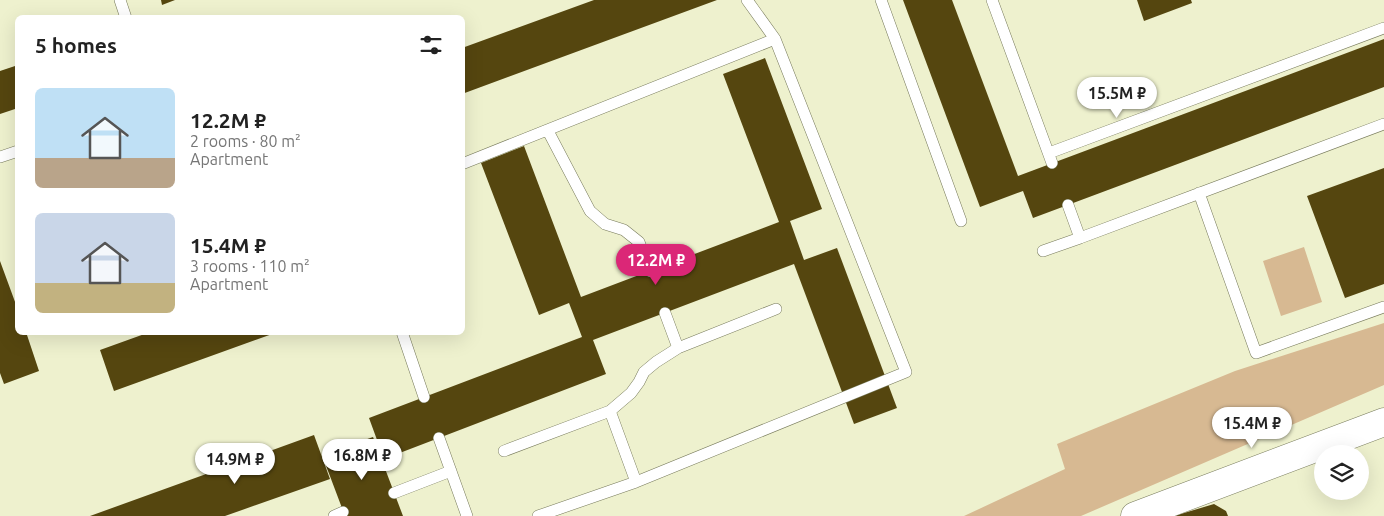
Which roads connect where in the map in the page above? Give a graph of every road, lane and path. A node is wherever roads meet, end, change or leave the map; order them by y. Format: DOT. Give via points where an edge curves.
graph roads {
  1 [pos="120,0"];
  2 [pos="747,0"];
  3 [pos="881,0"];
  4 [pos="992,0"];
  5 [pos="125,15"];
  6 [pos="1384,28"];
  7 [pos="775,39"];
  8 [pos="1384,124"];
  9 [pos="548,131"];
  10 [pos="15,152"];
  11 [pos="0,157"];
  12 [pos="465,163"];
  13 [pos="1199,193"];
  14 [pos="1068,205"];
  15 [pos="961,221"];
  16 [pos="1080,238"];
  17 [pos="1043,251"];
  18 [pos="650,271"];
  19 [pos="1384,307"];
  20 [pos="776,309"];
  21 [pos="665,313"];
  22 [pos="403,335"];
  23 [pos="678,348"];
  24 [pos="424,397"];
  25 [pos="610,411"];
  26 [pos="1384,422"];
  27 [pos="439,438"];
  28 [pos="504,451"];
  29 [pos="451,471"];
  30 [pos="636,482"];
  31 [pos="394,493"];
  32 [pos="467,516"];
  33 [pos="538,516"];
  34 [pos="1135,516"];
  1 -- 5 [label="lane"];
  2 -- 7 [label="lane"];
  3 -- 15 [label="lane"];
  4 -- 6 [label="lane" via="1051,158"];
  7 -- 9 [label="lane"];
  7 -- 30 [label="lane" via="906,372"];
  8 -- 13 [label="lane"];
  9 -- 12 [label="lane"];
  9 -- 18 [label="lane" via="590,211 605,224 624,230 639,242"];
  10 -- 11 [label="lane"];
  13 -- 16 [label="lane"];
  13 -- 19 [label="lane" via="1256,353"];
  14 -- 16 [label="lane"];
  16 -- 17 [label="lane"];
  20 -- 23 [label="lane"];
  21 -- 23 [label="lane"];
  22 -- 24 [label="lane"];
  23 -- 25 [label="lane" via="644,372 631,393"];
  25 -- 28 [label="lane"];
  25 -- 30 [label="lane"];
  26 -- 34 [label="street"];
  27 -- 29 [label="lane"];
  29 -- 31 [label="lane"];
  29 -- 32 [label="lane"];
  30 -- 33 [label="lane"];
}
